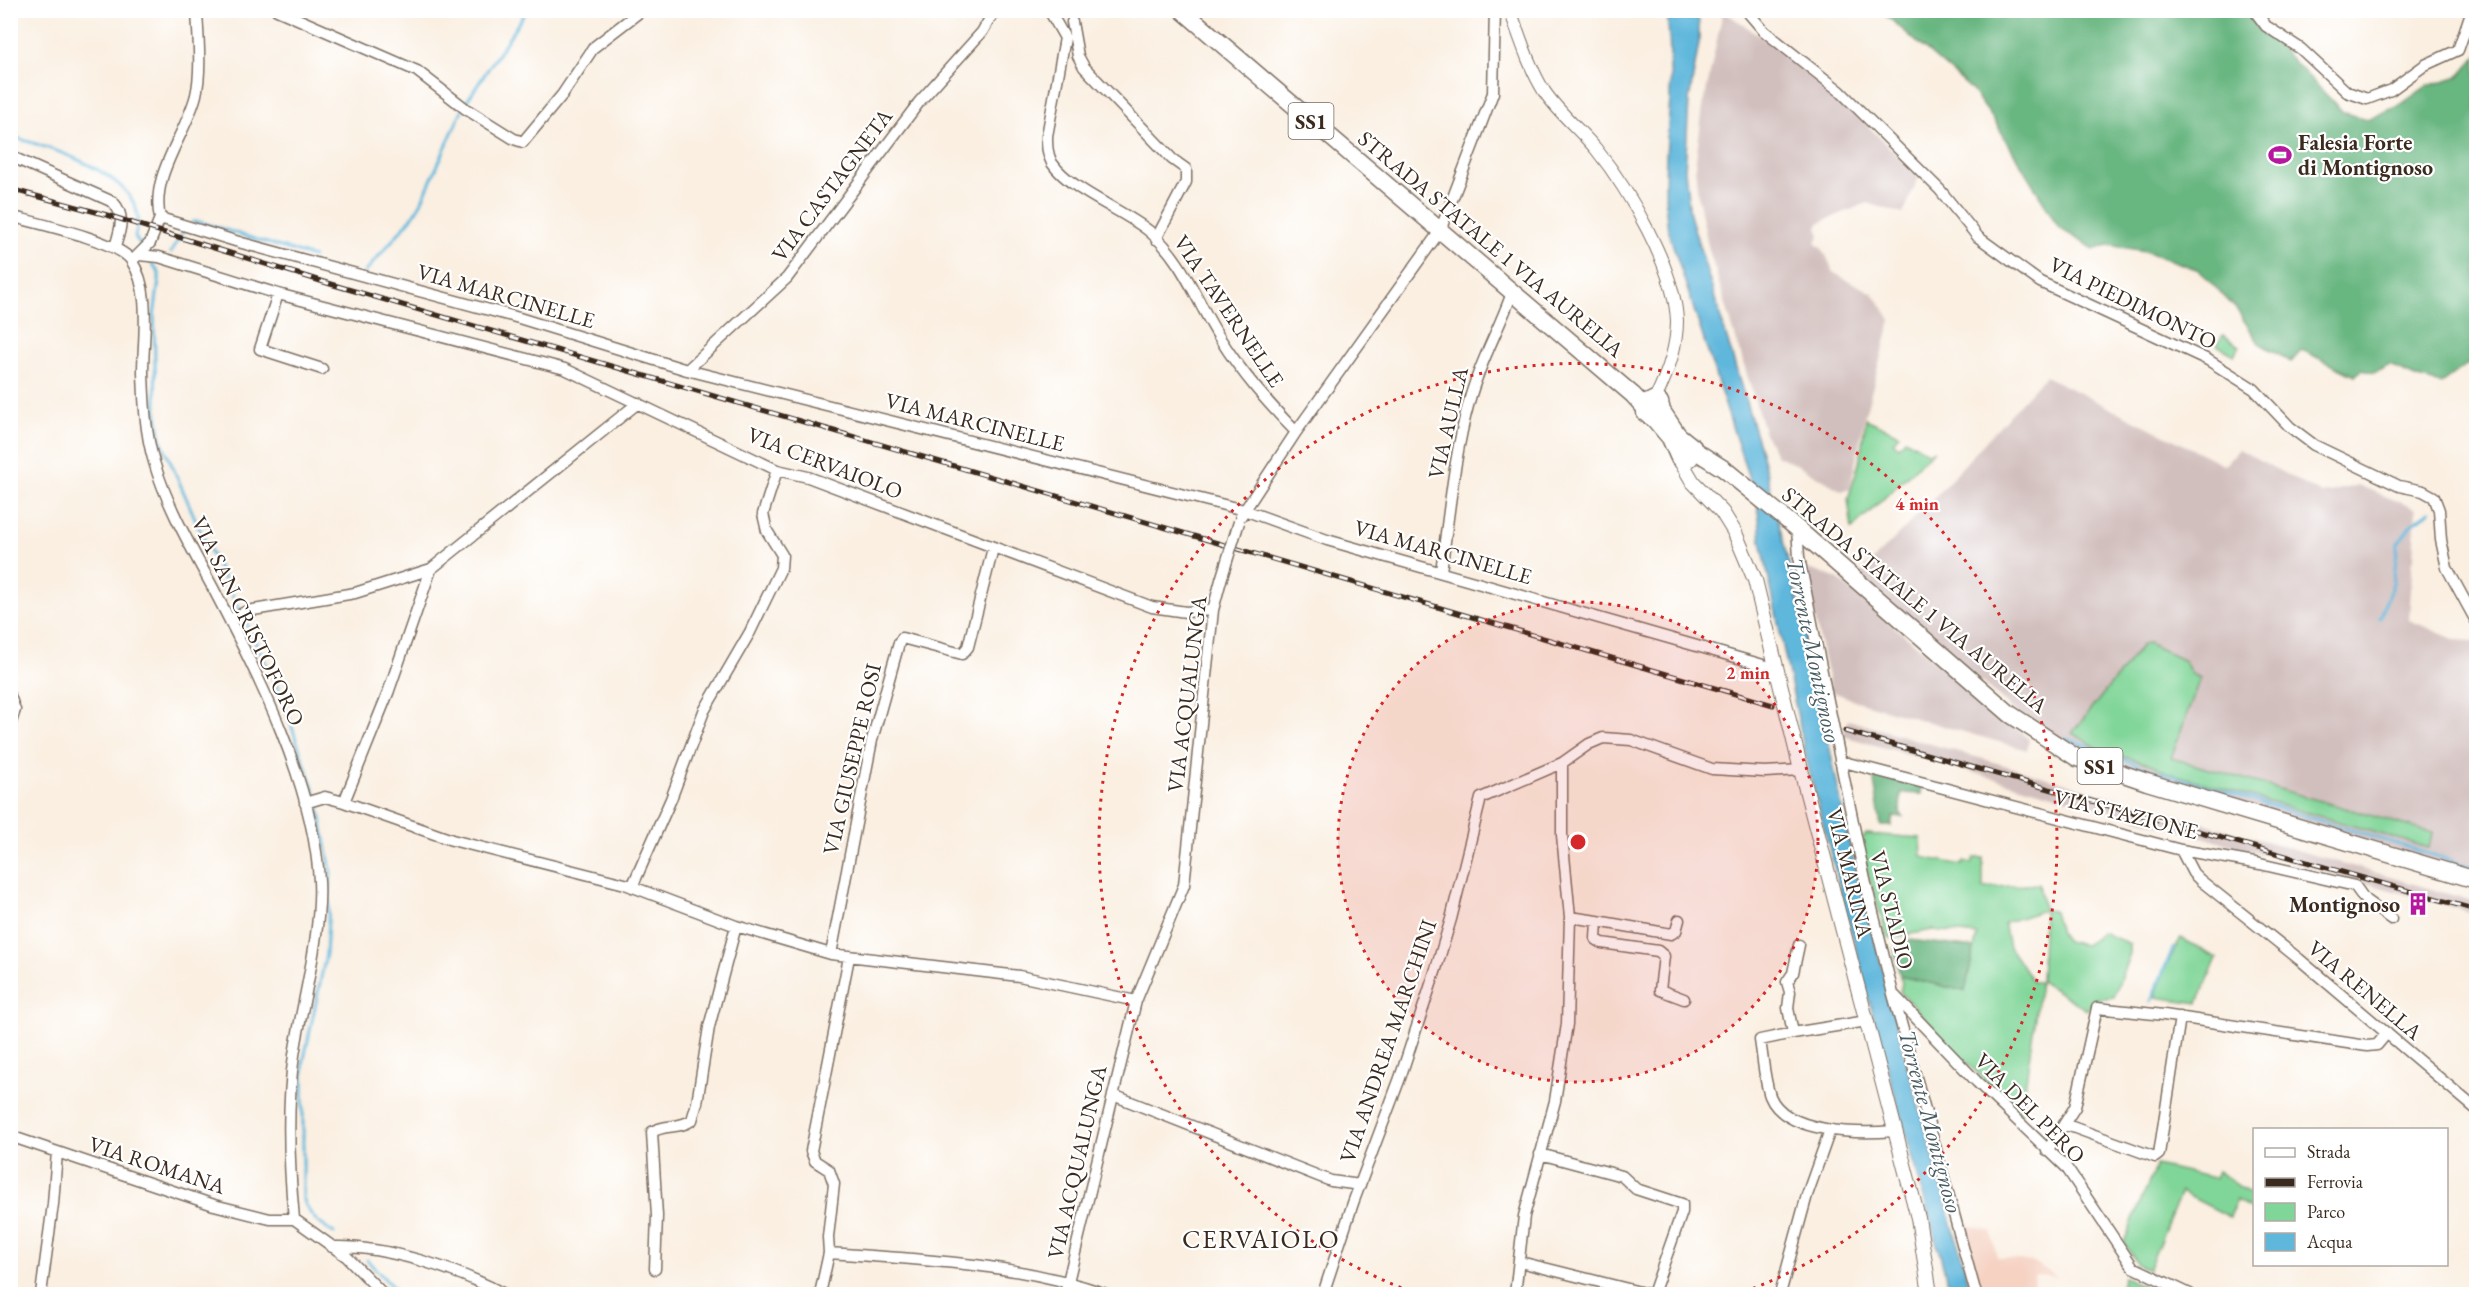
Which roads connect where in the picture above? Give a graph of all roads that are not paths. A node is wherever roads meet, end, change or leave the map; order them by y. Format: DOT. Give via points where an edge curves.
graph roads {
  1 [pos="197,10"];
  2 [pos="277,10"];
  3 [pos="642,10"];
  4 [pos="995,10"];
  5 [pos="1049,10"];
  6 [pos="1182,10"];
  7 [pos="1495,10"];
  8 [pos="1510,10"];
  9 [pos="1746,10"];
  10 [pos="2254,10"];
  11 [pos="2472,10"];
  12 [pos="1072,22"];
  13 [pos="10,156"];
  14 [pos="10,216"];
  15 [pos="160,219"];
  16 [pos="1440,231"];
  17 [pos="1156,239"];
  18 [pos="115,247"];
  19 [pos="135,258"];
  20 [pos="1513,290"];
  21 [pos="278,294"];
  22 [pos="322,369"];
  23 [pos="687,369"];
  24 [pos="1649,402"];
  25 [pos="638,403"];
  26 [pos="1296,432"];
  27 [pos="1686,456"];
  28 [pos="777,470"];
  29 [pos="1244,510"];
  30 [pos="1795,526"];
  31 [pos="993,548"];
  32 [pos="431,568"];
  33 [pos="1441,571"];
  34 [pos="1213,610"];
  35 [pos="232,619"];
  36 [pos="2476,621"];
  37 [pos="1777,669"];
  38 [pos="10,696"];
  39 [pos="10,724"];
  40 [pos="1840,761"];
  41 [pos="1562,763"];
  42 [pos="1801,770"];
  43 [pos="307,802"];
  44 [pos="344,802"];
  45 [pos="2181,850"];
  46 [pos="2476,880"];
  47 [pos="632,887"];
  48 [pos="1570,917"];
  49 [pos="2391,919"];
  50 [pos="1679,920"];
  51 [pos="1597,921"];
  52 [pos="736,926"];
  53 [pos="1799,945"];
  54 [pos="831,954"];
  55 [pos="849,957"];
  56 [pos="1893,994"];
  57 [pos="1684,999"];
  58 [pos="1136,1001"];
  59 [pos="2180,1017"];
  60 [pos="1867,1021"];
  61 [pos="2387,1033"];
  62 [pos="1793,1034"];
  63 [pos="1113,1095"];
  64 [pos="2476,1109"];
  65 [pos="2064,1124"];
  66 [pos="1830,1130"];
  67 [pos="1894,1131"];
  68 [pos="10,1136"];
  69 [pos="2047,1151"];
  70 [pos="57,1152"];
  71 [pos="1540,1154"];
  72 [pos="1360,1185"];
  73 [pos="294,1219"];
  74 [pos="332,1247"];
  75 [pos="829,1253"];
  76 [pos="1520,1262"];
  77 [pos="655,1269"];
  78 [pos="1069,1281"];
  79 [pos="41,1294"];
  80 [pos="383,1294"];
  81 [pos="504,1294"];
  82 [pos="820,1294"];
  83 [pos="1065,1294"];
  84 [pos="1106,1294"];
  85 [pos="1323,1294"];
  86 [pos="1515,1294"];
  87 [pos="1648,1294"];
  88 [pos="1653,1294"];
  89 [pos="1780,1294"];
  90 [pos="1930,1294"];
  91 [pos="1976,1294"];
  92 [pos="2190,1294"];
  1 -- 15 [label="street" via="196,94 160,184"];
  2 -- 3 [label="street" via="409,67 464,107 523,142 594,47"];
  4 -- 23 [label="street, VIA CASTAGNETA" via="982,32 920,101 787,278"];
  5 -- 17 [label="street, VIA TAVERNELLE" via="1065,38 1047,136 1053,163 1071,181 1128,215"];
  6 -- 16 [label="main road, STRADA STATALE 1 VIA AURELIA / SS1"];
  7 -- 16 [label="street, VIA ACQUALUNGA" via="1493,93"];
  8 -- 24 [label="street" via="1545,92 1617,177 1650,236 1666,276 1677,319 1675,348 1668,370"];
  9 -- 36 [label="street, VIA PIEDIMONTO" via="1764,31 1840,91 1940,190 1978,237 2020,268 2040,282 2208,360 2254,390 2314,445 2399,486 2434,497 2447,568"];
  10 -- 11 [label="street" via="2266,26 2301,49 2347,92 2367,99 2391,90 2425,65 2458,50"];
  12 -- 17 [label="street" via="1084,67 1186,169 1186,182"];
  13 -- 18 [label="street" via="113,202 122,217"];
  14 -- 18 [label="street"];
  15 -- 19 [label="street" via="150,243"];
  15 -- 23 [label="street, VIA MARCINELLE" via="519,318"];
  16 -- 20 [label="main road, STRADA STATALE 1 VIA AURELIA / SS1"];
  16 -- 26 [label="street, VIA ACQUALUNGA"];
  17 -- 26 [label="street, VIA TAVERNELLE" via="1183,270 1220,339 1253,387"];
  18 -- 19 [label="street"];
  19 -- 21 [label="street, VIA CERVAIOLO" via="159,257"];
  19 -- 35 [label="street, VIA SAN CRISTOFORO" via="141,281 145,417 154,461 183,531"];
  20 -- 24 [label="main road, STRADA STATALE 1 VIA AURELIA / SS1"];
  20 -- 33 [label="street, VIA AULLA" via="1468,404"];
  21 -- 22 [label="street" via="260,349"];
  21 -- 25 [label="street, VIA CERVAIOLO" via="565,369"];
  23 -- 29 [label="street, VIA MARCINELLE"];
  24 -- 27 [label="main road, STRADA STATALE 1 VIA AURELIA / SS1" via="1645,413"];
  25 -- 28 [label="street, VIA CERVAIOLO"];
  25 -- 32 [label="street"];
  26 -- 29 [label="street, VIA ACQUALUNGA"];
  27 -- 30 [label="main road, STRADA STATALE 1 VIA AURELIA / SS1" via="1709,459"];
  27 -- 37 [label="main road, VIA MARINA" via="1691,479 1722,512 1735,533 1755,580"];
  28 -- 31 [label="street, VIA CERVAIOLO" via="808,477"];
  28 -- 47 [label="street" via="763,514 766,531 782,555 782,568 704,711"];
  29 -- 33 [label="street, VIA MARCINELLE" via="1327,540"];
  29 -- 34 [label="street, VIA ACQUALUNGA, bridge"];
  30 -- 40 [label="street, VIA STADIO"];
  30 -- 46 [label="main road, STRADA STATALE 1 VIA AURELIA / SS1" via="2010,714 2077,758"];
  31 -- 34 [label="street, VIA CERVAIOLO" via="1152,607 1186,612"];
  31 -- 54 [label="street, VIA GIUSEPPE ROSI" via="968,647 962,654 902,638 899,643 872,740"];
  32 -- 35 [label="street" via="327,599 247,611"];
  32 -- 44 [label="street" via="388,693"];
  33 -- 37 [label="street, VIA MARCINELLE"];
  34 -- 58 [label="street, VIA ACQUALUNGA" via="1184,885"];
  35 -- 43 [label="street, VIA SAN CRISTOFORO"];
  37 -- 42 [label="main road, VIA MARINA"];
  38 -- 39 [label="street" via="15,710"];
  40 -- 45 [label="street, VIA STAZIONE"];
  40 -- 56 [label="street, VIA STADIO"];
  41 -- 42 [label="street" via="1589,744 1618,737 1712,769"];
  41 -- 48 [label="street" via="1561,815"];
  41 -- 72 [label="street, VIA ANDREA MARCHINI" via="1481,798 1436,969 1401,1078"];
  42 -- 60 [label="main road, VIA MARINA"];
  43 -- 44 [label="street" via="325,797"];
  43 -- 73 [label="street, VIA SAN CRISTOFORO" via="319,883 317,920 291,1086"];
  44 -- 47 [label="street" via="452,840"];
  45 -- 49 [label="street, VIA STAZIONE" via="2355,886 2365,900"];
  45 -- 61 [label="street, VIA RENELLA" via="2200,880"];
  47 -- 52 [label="street"];
  48 -- 51 [label="street"];
  48 -- 71 [label="street" via="1567,1024 1555,1101"];
  50 -- 51 [label="street" via="1671,934"];
  51 -- 57 [label="street" via="1596,939 1602,944 1658,951 1664,956 1660,990"];
  52 -- 54 [label="street"];
  52 -- 77 [label="street" via="709,1027 692,1120 652,1132 657,1216"];
  53 -- 62 [label="street" via="1787,982"];
  54 -- 55 [label="street"];
  55 -- 58 [label="street" via="1019,976"];
  55 -- 75 [label="street" via="811,1151 814,1161 829,1170 834,1184"];
  56 -- 69 [label="street, VIA DEL PERO"];
  56 -- 91 [label="street, VIA STADIO"];
  58 -- 63 [label="street, VIA ACQUALUNGA"];
  59 -- 61 [label="street" via="2367,1046 2377,1045"];
  59 -- 65 [label="street" via="2097,1008 2075,1107"];
  59 -- 65 [label="street" via="2159,1154 2154,1157"];
  60 -- 62 [label="street"];
  60 -- 67 [label="main road, VIA MARINA"];
  61 -- 64 [label="street, VIA RENELLA"];
  62 -- 66 [label="street" via="1760,1040 1771,1097 1790,1117"];
  63 -- 72 [label="street" via="1289,1165 1331,1180"];
  63 -- 78 [label="street, VIA ACQUALUNGA"];
  65 -- 69 [label="street"];
  66 -- 67 [label="street"];
  66 -- 89 [label="street"];
  67 -- 90 [label="main road, VIA MARINA" via="1918,1218"];
  68 -- 70 [label="street, VIA ROMANA"];
  69 -- 92 [label="street, VIA DEL PERO" via="2066,1167 2133,1267"];
  70 -- 73 [label="street, VIA ROMANA" via="214,1205 270,1219"];
  70 -- 79 [label="street"];
  71 -- 76 [label="street" via="1524,1216"];
  71 -- 88 [label="street" via="1622,1176 1636,1190 1682,1204"];
  72 -- 85 [label="street, VIA ANDREA MARCHINI"];
  73 -- 74 [label="street"];
  74 -- 80 [label="street" via="356,1265"];
  74 -- 81 [label="street" via="438,1265"];
  75 -- 78 [label="street" via="1006,1269"];
  75 -- 82 [label="street"];
  76 -- 86 [label="street"];
  76 -- 87 [label="street"];
  78 -- 83 [label="street, VIA ACQUALUNGA"];
  78 -- 84 [label="street"];
}
